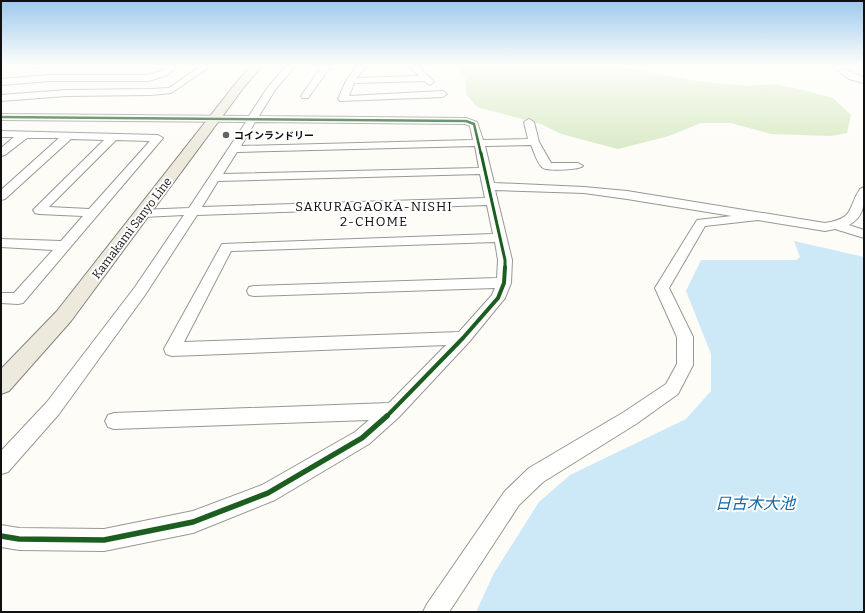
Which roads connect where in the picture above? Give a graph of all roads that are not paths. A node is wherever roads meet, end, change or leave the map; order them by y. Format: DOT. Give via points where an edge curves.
graph roads {
  1 [pos="45,95"];
  2 [pos="233,95"];
  3 [pos="267,95"];
  4 [pos="345,95"];
  5 [pos="430,95"];
  6 [pos="1,98"];
  7 [pos="1,117"];
  8 [pos="214,120"];
  9 [pos="251,120"];
  10 [pos="529,122"];
  11 [pos="1,134"];
  12 [pos="24,134"];
  13 [pos="69,135"];
  14 [pos="114,136"];
  15 [pos="534,142"];
  16 [pos="479,143"];
  17 [pos="234,149"];
  18 [pos="1,153"];
  19 [pos="578,166"];
  20 [pos="485,170"];
  21 [pos="214,178"];
  22 [pos="489,186"];
  23 [pos="864,191"];
  24 [pos="1,196"];
  25 [pos="492,201"];
  26 [pos="192,211"];
  27 [pos="93,213"];
  28 [pos="143,213"];
  29 [pos="756,217"];
  30 [pos="839,226"];
  31 [pos="864,234"];
  32 [pos="500,238"];
  33 [pos="1,243"];
  34 [pos="64,246"];
  35 [pos="504,283"];
  36 [pos="254,292"];
  37 [pos="1,298"];
  38 [pos="463,338"];
  39 [pos="1,384"];
  40 [pos="393,411"];
  41 [pos="114,421"];
  42 [pos="1,465"];
  43 [pos="1,536"];
  44 [pos="435,612"];
  1 -- 6 [label="street"];
  2 -- 8 [label="main road, Kamakami Sanyo Line"];
  3 -- 9 [label="street"];
  4 -- 5 [label="street" via="343,99"];
  7 -- 8 [label="street"];
  8 -- 9 [label="street"];
  8 -- 28 [label="main road, Kamakami Sanyo Line"];
  9 -- 16 [label="street" via="466,121 474,124"];
  9 -- 17 [label="street"];
  10 -- 15 [label="street"];
  11 -- 12 [label="street"];
  12 -- 13 [label="street"];
  12 -- 18 [label="street"];
  13 -- 14 [label="street"];
  13 -- 24 [label="street"];
  14 -- 27 [label="street" via="158,138"];
  14 -- 27 [label="street" via="39,210"];
  15 -- 16 [label="street"];
  15 -- 19 [label="street" via="547,166"];
  16 -- 17 [label="street"];
  16 -- 20 [label="street"];
  17 -- 21 [label="street"];
  20 -- 21 [label="street"];
  20 -- 22 [label="street"];
  21 -- 26 [label="street"];
  22 -- 25 [label="street"];
  22 -- 29 [label="street" via="584,190"];
  23 -- 30 [label="street" via="859,209 847,222"];
  25 -- 26 [label="street"];
  25 -- 32 [label="street"];
  26 -- 28 [label="street"];
  26 -- 42 [label="street" via="140,290 53,408"];
  27 -- 34 [label="street"];
  28 -- 39 [label="main road, Kamakami Sanyo Line" via="64,316"];
  29 -- 30 [label="street" via="825,227"];
  29 -- 44 [label="street" via="701,223 662,288 685,337 685,365 672,389 630,418 536,475 512,498"];
  30 -- 31 [label="street"];
  32 -- 35 [label="street" via="505,260"];
  32 -- 38 [label="street" via="227,247 172,348"];
  33 -- 34 [label="street"];
  34 -- 37 [label="street" via="18,299"];
  35 -- 36 [label="street"];
  35 -- 38 [label="street" via="498,298"];
  38 -- 40 [label="street"];
  40 -- 41 [label="street"];
  40 -- 43 [label="street" via="362,438 268,493 193,522 104,540 19,539"];
}
